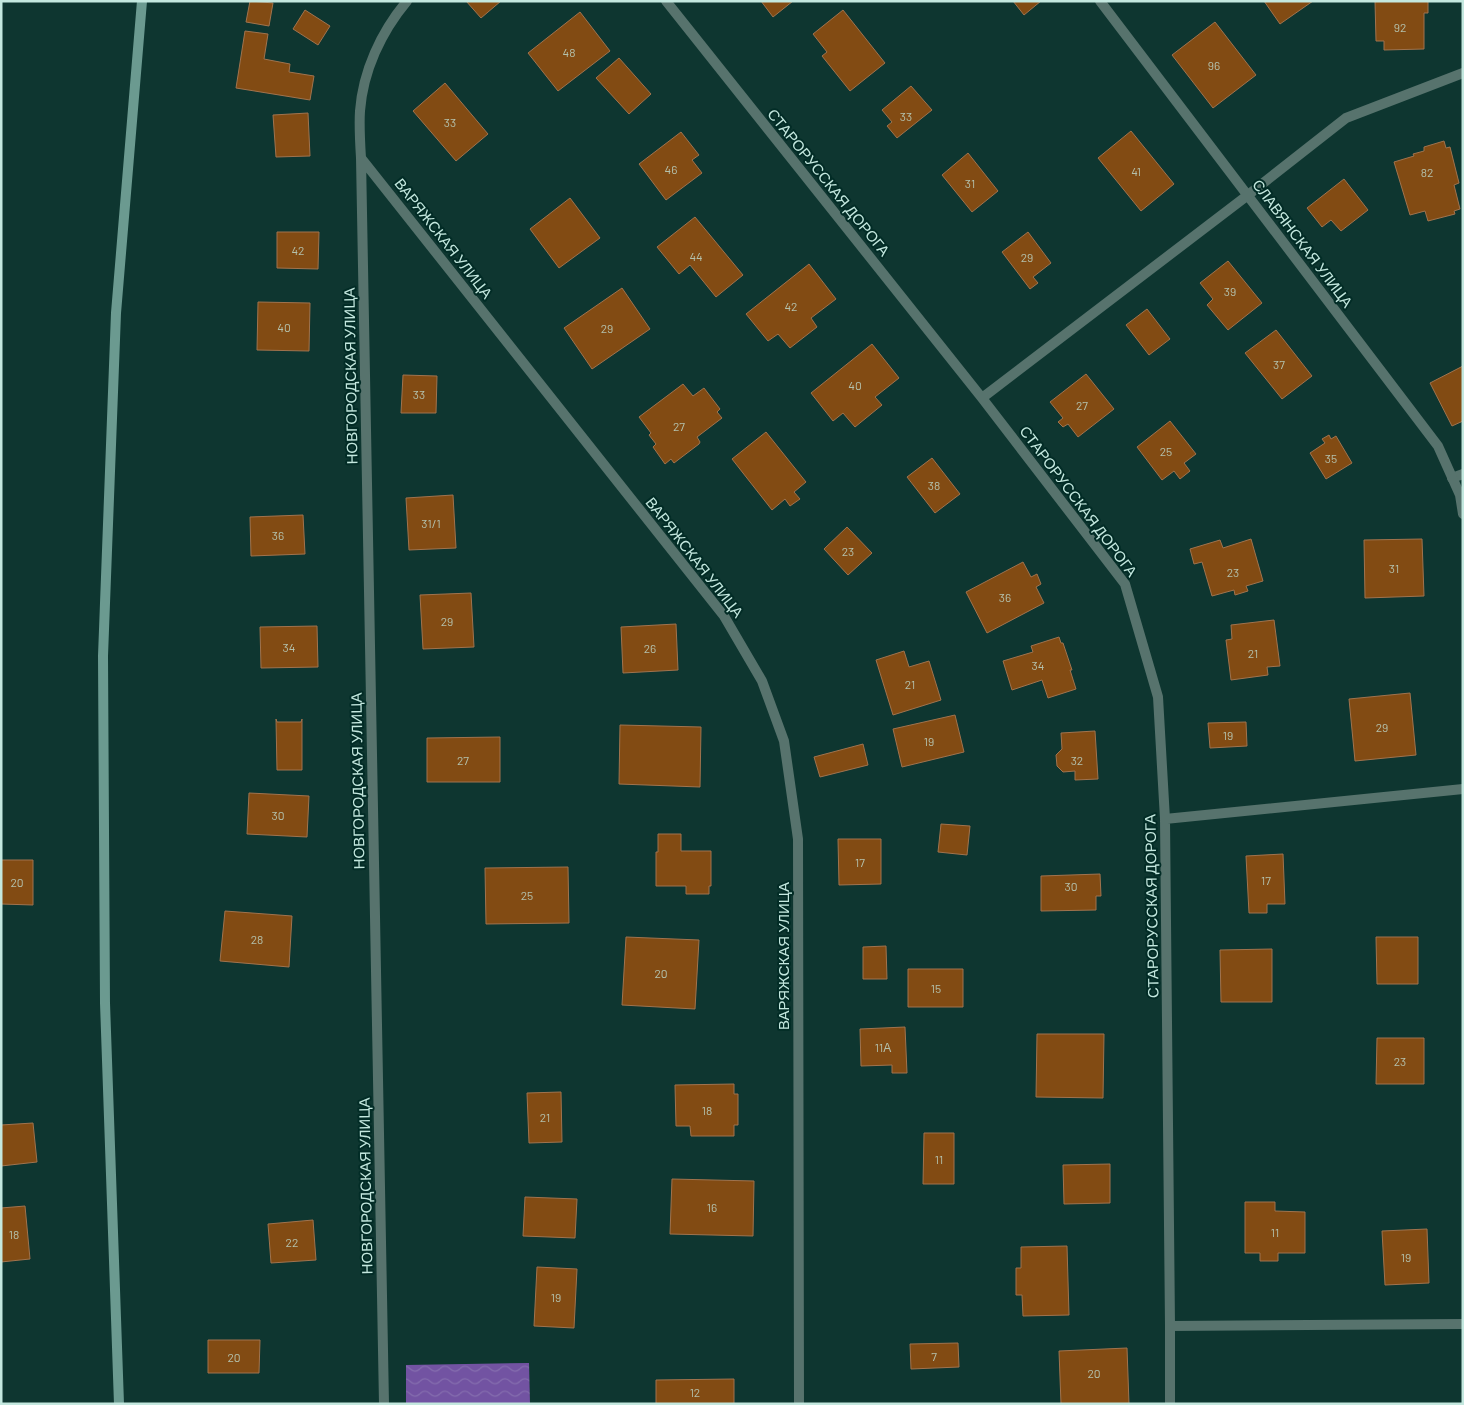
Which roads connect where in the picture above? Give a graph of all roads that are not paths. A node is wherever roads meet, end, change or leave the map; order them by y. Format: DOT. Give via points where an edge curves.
graph roads {
  1 [pos="142,1"];
  2 [pos="407,1"];
  3 [pos="666,1"];
  4 [pos="1100,1"];
  5 [pos="1463,73"];
  6 [pos="361,158"];
  7 [pos="1248,195"];
  8 [pos="982,398"];
  9 [pos="1463,474"];
  10 [pos="1452,478"];
  11 [pos="1463,514"];
  12 [pos="1463,789"];
  13 [pos="1165,819"];
  14 [pos="1463,1324"];
  15 [pos="1170,1326"];
  16 [pos="119,1404"];
  17 [pos="384,1404"];
  18 [pos="798,1404"];
  19 [pos="1170,1404"];
  1 -- 16 [label="main road" via="116,313 103,656 105,1003"];
  2 -- 6 [label="street" via="371,60 360,110"];
  3 -- 8 [label="street, СТАРОРУССКАЯ ДОРОГА"];
  4 -- 7 [label="street, СЛАВЯНСКАЯ УЛИЦА"];
  5 -- 7 [label="street" via="1346,118"];
  6 -- 17 [label="street, НОВГОРОДСКАЯ УЛИЦА"];
  6 -- 18 [label="street, ВАРЯЖСКАЯ УЛИЦА" via="724,616 762,681 781,732 798,839"];
  7 -- 8 [label="street"];
  7 -- 10 [label="street, СЛАВЯНСКАЯ УЛИЦА" via="1438,446"];
  8 -- 13 [label="street, СТАРОРУССКАЯ ДОРОГА" via="1125,584 1158,697"];
  9 -- 10 [label="street"];
  10 -- 11 [label="street, СЛАВЯНСКАЯ УЛИЦА" via="1460,495"];
  12 -- 13 [label="street"];
  13 -- 15 [label="street, СТАРОРУССКАЯ ДОРОГА"];
  14 -- 15 [label="street"];
  15 -- 19 [label="street, СТАРОРУССКАЯ ДОРОГА"];
}
